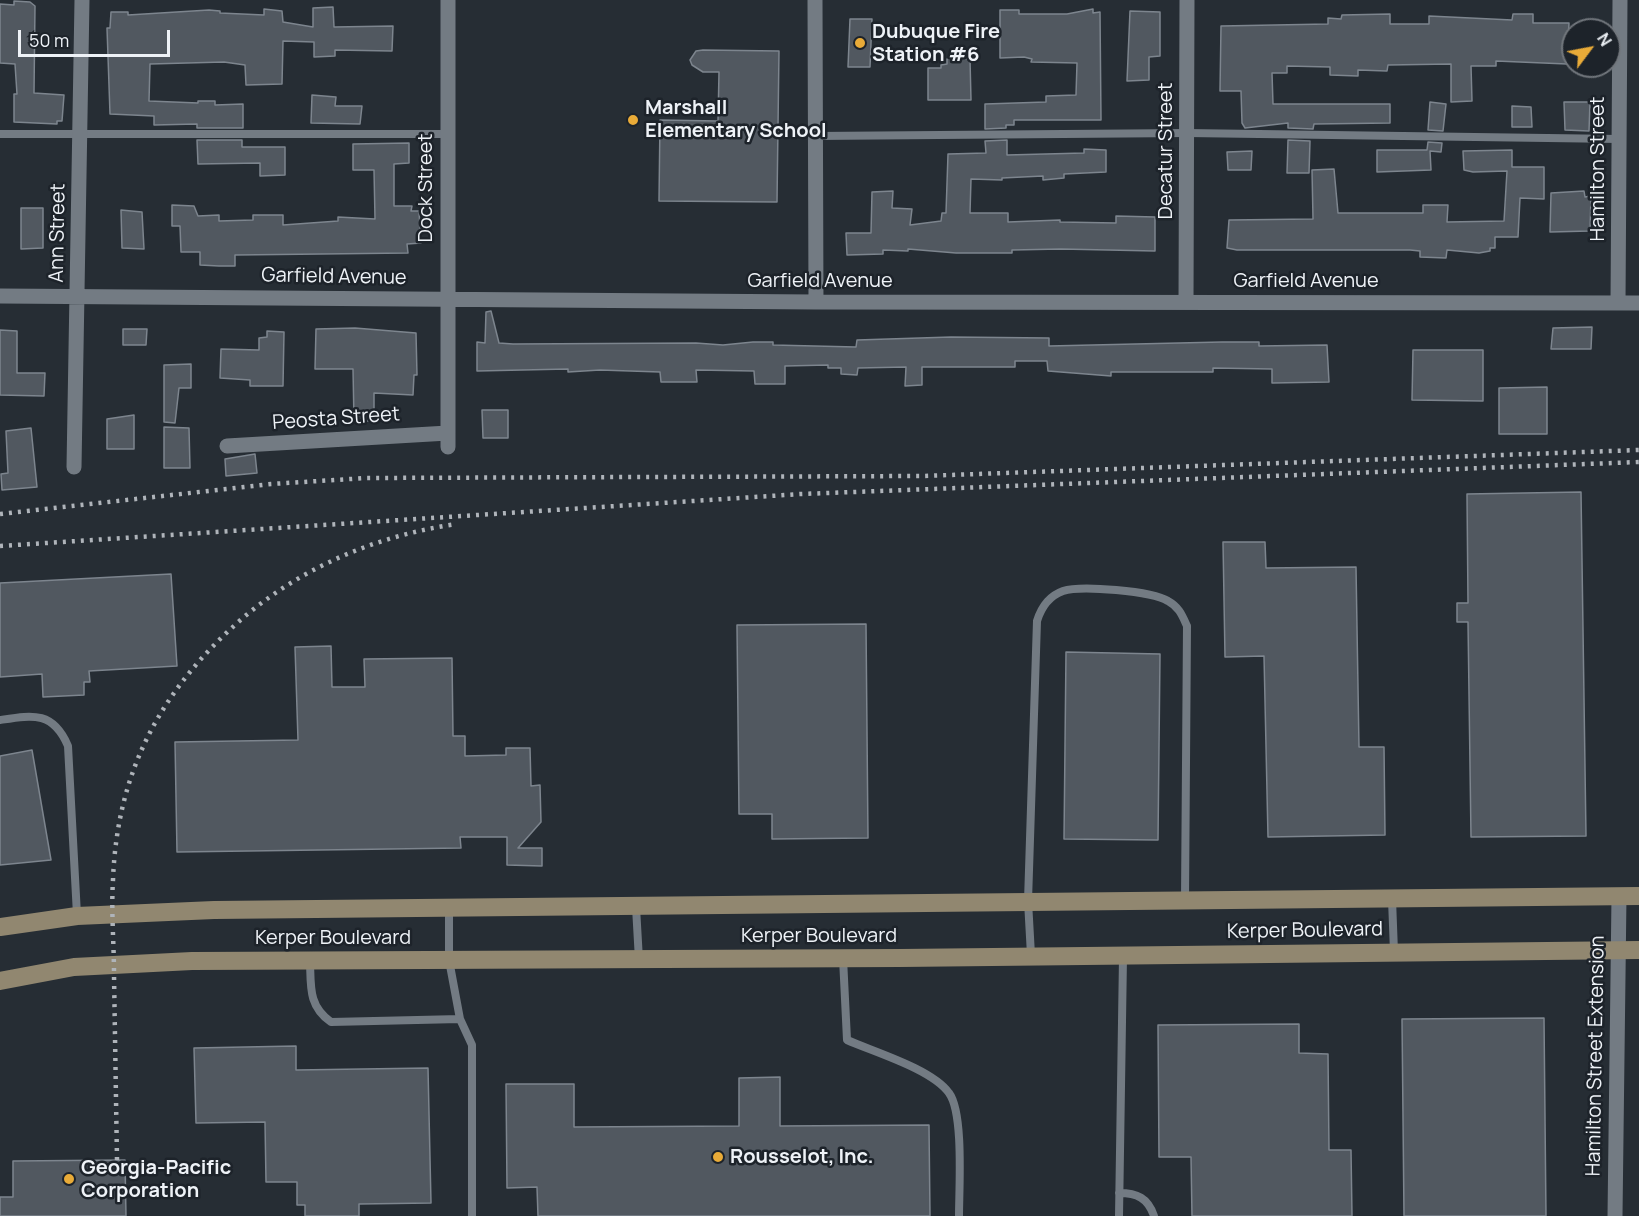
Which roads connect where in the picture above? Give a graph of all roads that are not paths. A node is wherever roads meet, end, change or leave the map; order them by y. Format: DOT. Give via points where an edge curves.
graph roads {
  1 [pos="82,0"];
  2 [pos="448,0"];
  3 [pos="815,0"];
  4 [pos="1187,0"];
  5 [pos="1620,0"];
  6 [pos="1187,133"];
  7 [pos="0,134"];
  8 [pos="81,134"];
  9 [pos="447,134"];
  10 [pos="815,135"];
  11 [pos="1619,139"];
  12 [pos="78,295"];
  13 [pos="0,296"];
  14 [pos="446,300"];
  15 [pos="816,302"];
  16 [pos="1186,302"];
  17 [pos="1618,303"];
  18 [pos="1639,303"];
  19 [pos="448,440"];
  20 [pos="227,446"];
  21 [pos="74,467"];
  22 [pos="0,720"];
  23 [pos="1618,896"];
  24 [pos="1639,896"];
  25 [pos="1392,898"];
  26 [pos="1185,899"];
  27 [pos="1028,901"];
  28 [pos="635,905"];
  29 [pos="449,907"];
  30 [pos="78,916"];
  31 [pos="0,927"];
  32 [pos="1618,950"];
  33 [pos="1639,950"];
  34 [pos="1394,952"];
  35 [pos="1123,956"];
  36 [pos="843,957"];
  37 [pos="1031,957"];
  38 [pos="449,960"];
  39 [pos="639,960"];
  40 [pos="310,961"];
  41 [pos="0,981"];
  42 [pos="460,1019"];
  43 [pos="1119,1193"];
  44 [pos="472,1216"];
  45 [pos="959,1216"];
  46 [pos="1119,1216"];
  47 [pos="1154,1216"];
  48 [pos="1615,1216"];
  1 -- 8 [label="street, Ann Street"];
  2 -- 9 [label="street, Dock Street"];
  3 -- 10 [label="street"];
  4 -- 6 [label="street, Decatur Street"];
  5 -- 11 [label="street, Hamilton Street"];
  6 -- 10 [label="lane"];
  6 -- 11 [label="lane"];
  6 -- 16 [label="street, Decatur Street"];
  7 -- 8 [label="lane"];
  8 -- 9 [label="lane"];
  8 -- 12 [label="street, Ann Street"];
  9 -- 14 [label="street, Dock Street"];
  10 -- 15 [label="street"];
  11 -- 17 [label="street, Hamilton Street"];
  12 -- 13 [label="street, Garfield Avenue"];
  12 -- 14 [label="street, Garfield Avenue"];
  12 -- 21 [label="street, Ann Street"];
  14 -- 15 [label="street, Garfield Avenue"];
  14 -- 19 [label="street, Dock Street"];
  15 -- 16 [label="street, Garfield Avenue"];
  16 -- 17 [label="street, Garfield Avenue"];
  17 -- 18 [label="street, Garfield Avenue"];
  19 -- 20 [label="street, Peosta Street"];
  22 -- 30 [label="lane" via="31,716 50,720 61,729 68,746"];
  23 -- 24 [label="street, Kerper Boulevard"];
  23 -- 25 [label="street, Kerper Boulevard"];
  23 -- 32 [label="street, Hamilton Street Extension"];
  25 -- 26 [label="street, Kerper Boulevard"];
  25 -- 34 [label="lane"];
  26 -- 27 [label="street, Kerper Boulevard"];
  26 -- 27 [label="lane" via="1187,626 1179,610 1156,596 1077,588 1060,592 1048,601 1040,609 1037,621"];
  27 -- 28 [label="street, Kerper Boulevard"];
  27 -- 37 [label="lane"];
  28 -- 29 [label="street, Kerper Boulevard"];
  28 -- 39 [label="lane"];
  29 -- 30 [label="street, Kerper Boulevard"];
  29 -- 38 [label="lane"];
  30 -- 31 [label="street, Kerper Boulevard"];
  32 -- 33 [label="street, Kerper Boulevard"];
  32 -- 34 [label="street, Kerper Boulevard"];
  32 -- 48 [label="street, Hamilton Street Extension"];
  34 -- 35 [label="street, Kerper Boulevard"];
  35 -- 37 [label="street, Kerper Boulevard"];
  35 -- 43 [label="lane"];
  36 -- 37 [label="street, Kerper Boulevard"];
  36 -- 39 [label="street, Kerper Boulevard"];
  36 -- 45 [label="lane" via="847,1040 922,1073 950,1094 958,1124"];
  38 -- 39 [label="street, Kerper Boulevard"];
  38 -- 40 [label="street, Kerper Boulevard"];
  38 -- 42 [label="lane"];
  40 -- 41 [label="street, Kerper Boulevard" via="74,967"];
  40 -- 42 [label="lane" via="313,1003 319,1014 331,1022"];
  42 -- 44 [label="lane" via="472,1045"];
  43 -- 46 [label="lane"];
  43 -- 47 [label="lane" via="1134,1193 1145,1199"];
}
